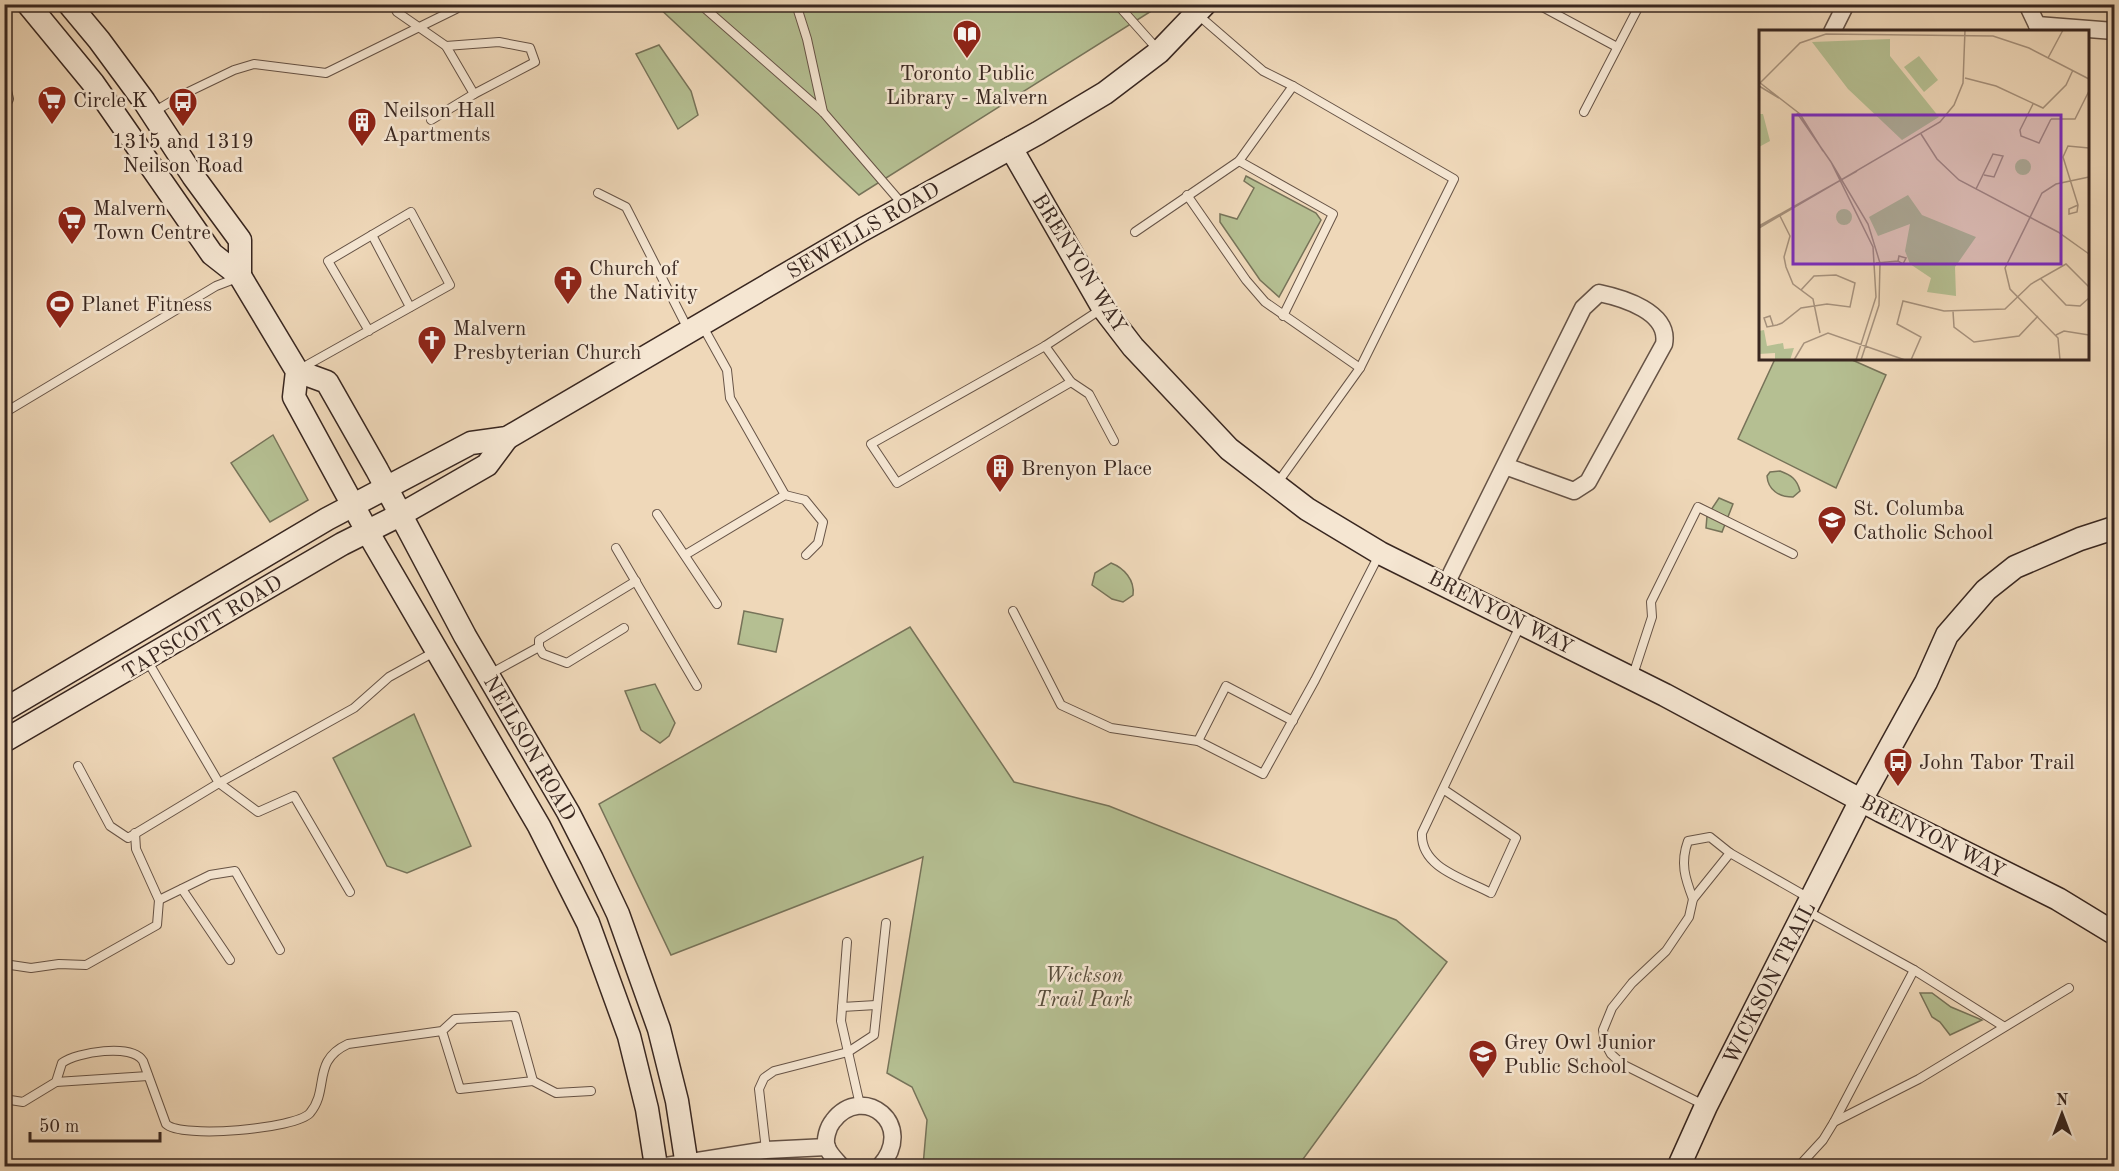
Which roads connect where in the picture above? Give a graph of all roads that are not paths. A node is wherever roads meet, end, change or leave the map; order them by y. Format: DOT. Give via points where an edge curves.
graph roads {
  1 [pos="28,4"];
  2 [pos="69,4"];
  3 [pos="393,4"];
  4 [pos="456,4"];
  5 [pos="700,4"];
  6 [pos="796,4"];
  7 [pos="1117,4"];
  8 [pos="1537,4"];
  9 [pos="1640,4"];
  10 [pos="1846,4"];
  11 [pos="2027,4"];
  12 [pos="1201,9"];
  13 [pos="420,27"];
  14 [pos="2036,28"];
  15 [pos="1833,30"];
  16 [pos="2089,30"];
  17 [pos="2089,30"];
  18 [pos="2115,31"];
  19 [pos="446,46"];
  20 [pos="1617,47"];
  21 [pos="1159,52"];
  22 [pos="4,78"];
  23 [pos="1293,86"];
  24 [pos="474,94"];
  25 [pos="4,109"];
  26 [pos="823,112"];
  27 [pos="1584,112"];
  28 [pos="152,113"];
  29 [pos="431,120"];
  30 [pos="127,130"];
  31 [pos="1011,148"];
  32 [pos="1239,161"];
  33 [pos="598,193"];
  34 [pos="1187,195"];
  35 [pos="905,207"];
  36 [pos="1135,232"];
  37 [pos="372,235"];
  38 [pos="240,276"];
  39 [pos="410,307"];
  40 [pos="1103,308"];
  41 [pos="1283,316"];
  42 [pos="695,328"];
  43 [pos="369,330"];
  44 [pos="1046,346"];
  45 [pos="1360,368"];
  46 [pos="297,371"];
  47 [pos="1071,382"];
  48 [pos="4,413"];
  49 [pos="507,438"];
  50 [pos="1114,441"];
  51 [pos="1505,466"];
  52 [pos="1276,485"];
  53 [pos="387,489"];
  54 [pos="785,495"];
  55 [pos="353,506"];
  56 [pos="657,514"];
  57 [pos="400,516"];
  58 [pos="2115,528"];
  59 [pos="367,531"];
  60 [pos="616,548"];
  61 [pos="1380,553"];
  62 [pos="1794,554"];
  63 [pos="685,555"];
  64 [pos="806,555"];
  65 [pos="636,582"];
  66 [pos="1446,584"];
  67 [pos="717,604"];
  68 [pos="1013,611"];
  69 [pos="1521,624"];
  70 [pos="624,628"];
  71 [pos="465,636"];
  72 [pos="539,647"];
  73 [pos="438,650"];
  74 [pos="147,660"];
  75 [pos="488,675"];
  76 [pos="1632,678"];
  77 [pos="697,686"];
  78 [pos="4,710"];
  79 [pos="1293,721"];
  80 [pos="4,741"];
  81 [pos="1198,741"];
  82 [pos="78,766"];
  83 [pos="219,783"];
  84 [pos="1443,789"];
  85 [pos="1861,800"];
  86 [pos="135,833"];
  87 [pos="1730,853"];
  88 [pos="182,889"];
  89 [pos="350,892"];
  90 [pos="1693,899"];
  91 [pos="159,900"];
  92 [pos="1808,905"];
  93 [pos="886,923"];
  94 [pos="2115,933"];
  95 [pos="847,942"];
  96 [pos="280,950"];
  97 [pos="230,960"];
  98 [pos="4,964"];
  99 [pos="1914,970"];
  100 [pos="2069,988"];
  101 [pos="876,1005"];
  102 [pos="842,1007"];
  103 [pos="2003,1026"];
  104 [pos="442,1031"];
  105 [pos="848,1052"];
  106 [pos="148,1076"];
  107 [pos="533,1081"];
  108 [pos="56,1082"];
  109 [pos="591,1091"];
  110 [pos="4,1099"];
  111 [pos="860,1105"];
  112 [pos="1706,1106"];
  113 [pos="1834,1122"];
  114 [pos="827,1147"];
  115 [pos="766,1150"];
  116 [pos="680,1166"];
  117 [pos="656,1167"];
  118 [pos="841,1167"];
  119 [pos="880,1167"];
  120 [pos="1679,1167"];
  121 [pos="1798,1167"];
  1 -- 30 [label="street"];
  2 -- 28 [label="street"];
  3 -- 13 [label="lane" via="397,12"];
  4 -- 13 [label="lane" via="456,9"];
  5 -- 26 [label="lane"];
  6 -- 26 [label="lane"];
  7 -- 21 [label="lane"];
  8 -- 20 [label="lane"];
  9 -- 20 [label="lane"];
  10 -- 15 [label="street"];
  11 -- 14 [label="street"];
  12 -- 21 [label="street, SEWELLS ROAD"];
  12 -- 23 [label="lane" via="1263,71"];
  13 -- 19 [label="lane"];
  13 -- 28 [label="lane" via="326,74 254,64 234,70"];
  14 -- 16 [label="street"];
  17 -- 18 [label="street"];
  19 -- 24 [label="lane"];
  19 -- 24 [label="lane" via="499,42 530,48 535,62"];
  20 -- 27 [label="lane"];
  21 -- 31 [label="street, SEWELLS ROAD" via="1105,93"];
  22 -- 25 [label="lane" via="9,99"];
  23 -- 32 [label="lane"];
  23 -- 45 [label="lane" via="1454,179"];
  24 -- 29 [label="lane"];
  26 -- 35 [label="lane"];
  28 -- 30 [label="street"];
  28 -- 38 [label="street" via="240,240"];
  30 -- 38 [label="street" via="212,254"];
  31 -- 35 [label="street, SEWELLS ROAD"];
  31 -- 40 [label="street, BRENYON WAY"];
  32 -- 34 [label="lane"];
  32 -- 41 [label="lane" via="1333,214"];
  33 -- 42 [label="lane" via="626,207"];
  34 -- 36 [label="lane"];
  34 -- 41 [label="lane" via="1246,280"];
  35 -- 42 [label="street, SEWELLS ROAD"];
  37 -- 39 [label="lane"];
  37 -- 39 [label="lane" via="411,212 450,285"];
  37 -- 43 [label="lane" via="328,261"];
  38 -- 46 [label="street"];
  38 -- 48 [label="lane" via="216,286"];
  39 -- 43 [label="lane"];
  40 -- 44 [label="lane"];
  40 -- 52 [label="street, BRENYON WAY" via="1133,347 1229,449"];
  41 -- 45 [label="lane"];
  42 -- 49 [label="street, SEWELLS ROAD"];
  42 -- 54 [label="lane" via="727,370 730,398"];
  43 -- 46 [label="lane"];
  44 -- 47 [label="lane"];
  44 -- 47 [label="lane" via="872,444 897,483"];
  45 -- 52 [label="lane"];
  46 -- 53 [label="street, NEILSON ROAD" via="327,382"];
  46 -- 55 [label="street, NEILSON ROAD" via="294,397"];
  47 -- 50 [label="lane" via="1089,394"];
  49 -- 53 [label="street, SEWELLS ROAD" via="471,443"];
  49 -- 57 [label="street, SEWELLS ROAD" via="487,465"];
  51 -- 51 [label="street" via="1574,491 1588,483 1664,344 1665,335 1656,316 1618,297 1599,293 1583,308"];
  51 -- 66 [label="street"];
  52 -- 61 [label="street, BRENYON WAY" via="1316,515"];
  53 -- 55 [label="street, TAPSCOTT ROAD"];
  53 -- 57 [label="street, NEILSON ROAD"];
  54 -- 63 [label="lane"];
  54 -- 64 [label="lane" via="805,500 823,522 818,543"];
  55 -- 59 [label="street, NEILSON ROAD"];
  55 -- 78 [label="street, TAPSCOTT ROAD"];
  56 -- 63 [label="lane"];
  57 -- 59 [label="street, TAPSCOTT ROAD"];
  57 -- 71 [label="street, NEILSON ROAD"];
  58 -- 85 [label="street" via="2015,567 1986,590 1947,635 1904,725"];
  59 -- 73 [label="street, NEILSON ROAD"];
  59 -- 74 [label="street, TAPSCOTT ROAD"];
  60 -- 65 [label="lane"];
  61 -- 66 [label="street, BRENYON WAY"];
  61 -- 79 [label="lane"];
  62 -- 76 [label="lane" via="1698,507 1651,602 1652,617"];
  63 -- 67 [label="lane"];
  65 -- 72 [label="lane" via="538,640"];
  65 -- 77 [label="lane"];
  66 -- 69 [label="street, BRENYON WAY"];
  68 -- 81 [label="lane" via="1061,705 1111,728"];
  69 -- 76 [label="street, BRENYON WAY"];
  69 -- 84 [label="lane"];
  70 -- 72 [label="lane" via="567,663 543,654"];
  71 -- 73 [label="street"];
  71 -- 75 [label="street, NEILSON ROAD"];
  72 -- 75 [label="lane"];
  73 -- 83 [label="lane" via="389,677 354,708"];
  73 -- 117 [label="street, NEILSON ROAD" via="539,826 588,923 629,1036"];
  74 -- 80 [label="street, TAPSCOTT ROAD"];
  74 -- 83 [label="lane"];
  75 -- 116 [label="street, NEILSON ROAD" via="568,812 618,914 659,1029 677,1101"];
  76 -- 85 [label="street, BRENYON WAY"];
  79 -- 81 [label="lane" via="1263,774"];
  79 -- 81 [label="lane" via="1226,686"];
  82 -- 86 [label="lane" via="110,826 128,838"];
  83 -- 86 [label="lane"];
  83 -- 89 [label="lane" via="258,812 294,796"];
  84 -- 84 [label="lane" via="1424,825 1425,852 1432,862 1491,893 1516,838"];
  85 -- 92 [label="street, WICKSON TRAIL"];
  85 -- 94 [label="street, BRENYON WAY" via="2058,899"];
  86 -- 91 [label="lane" via="136,849"];
  87 -- 90 [label="lane"];
  87 -- 90 [label="lane" via="1710,837 1688,841 1683,870"];
  87 -- 92 [label="lane"];
  88 -- 91 [label="lane"];
  88 -- 96 [label="lane" via="210,875 235,871"];
  88 -- 97 [label="lane"];
  90 -- 112 [label="lane" via="1689,917 1666,951 1611,1008 1603,1030 1611,1054 1622,1064"];
  91 -- 98 [label="lane" via="157,924 86,965 32,968"];
  92 -- 99 [label="lane"];
  92 -- 112 [label="street, WICKSON TRAIL"];
  93 -- 101 [label="lane"];
  95 -- 102 [label="lane"];
  99 -- 103 [label="lane"];
  99 -- 113 [label="lane"];
  100 -- 103 [label="lane"];
  101 -- 102 [label="lane"];
  101 -- 105 [label="lane" via="874,1035"];
  102 -- 105 [label="lane"];
  103 -- 113 [label="lane" via="1919,1078"];
  104 -- 106 [label="lane" via="338,1048 326,1062 309,1115 287,1124 214,1131 170,1128"];
  104 -- 107 [label="lane" via="460,1089"];
  104 -- 107 [label="lane" via="455,1019 516,1016"];
  105 -- 111 [label="lane"];
  105 -- 115 [label="lane" via="774,1071 764,1078 759,1089"];
  106 -- 108 [label="lane"];
  106 -- 108 [label="lane" via="136,1053 91,1053 70,1057 62,1063"];
  107 -- 109 [label="lane" via="556,1093"];
  108 -- 110 [label="lane" via="23,1102"];
  111 -- 114 [label="street" via="840,1111 828,1126"];
  111 -- 119 [label="street" via="879,1110 892,1126 894,1141 890,1155"];
  112 -- 120 [label="street, WICKSON TRAIL"];
  113 -- 121 [label="lane"];
  114 -- 115 [label="street"];
  114 -- 118 [label="street"];
  115 -- 116 [label="street"];
}
